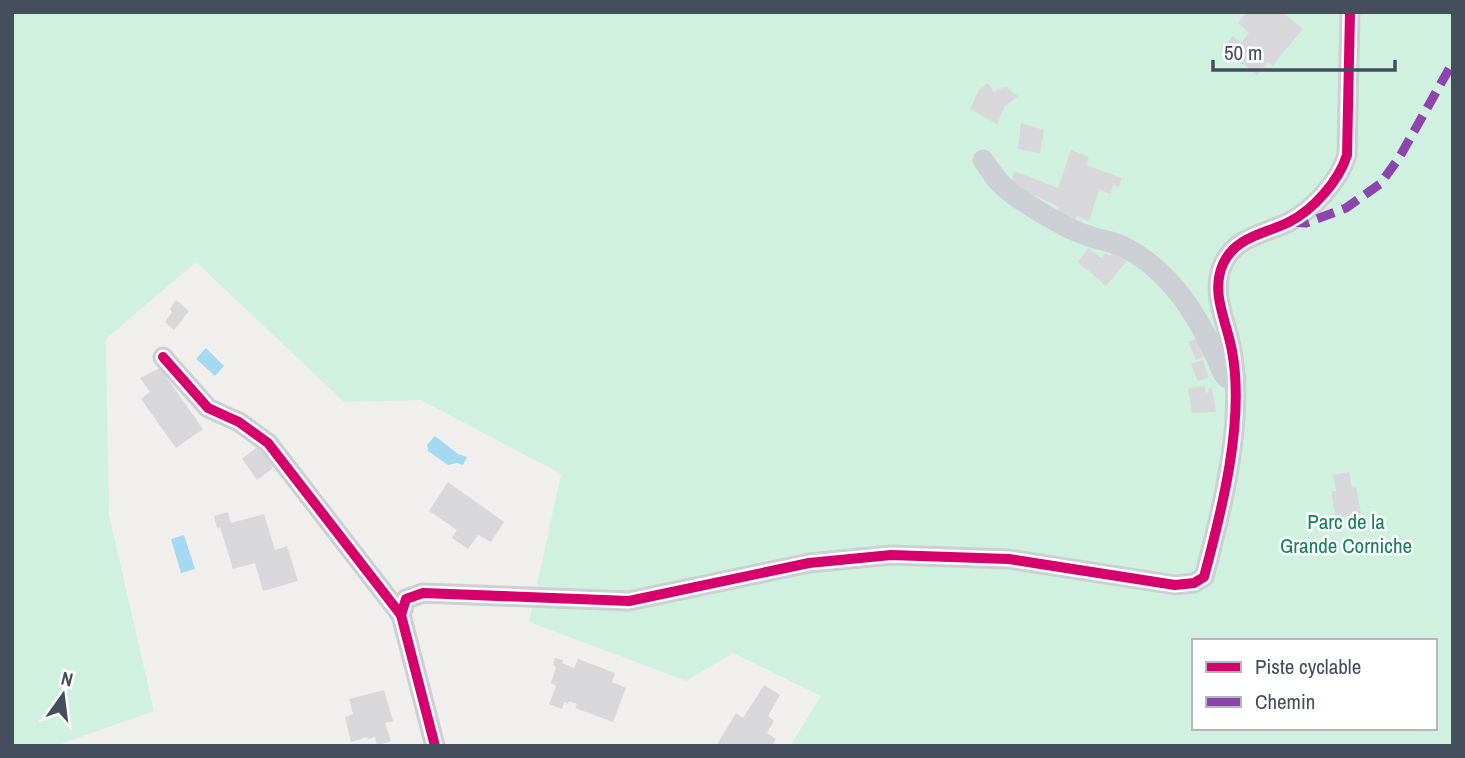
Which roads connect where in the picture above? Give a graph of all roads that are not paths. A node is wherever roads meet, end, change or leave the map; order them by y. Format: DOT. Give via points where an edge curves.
graph roads {
  1 [pos="1350,12"];
  2 [pos="983,160"];
  3 [pos="163,357"];
  4 [pos="1236,379"];
  5 [pos="401,615"];
  6 [pos="436,746"];
  1 -- 4 [label="street" via="1347,155 1340,173 1329,189 1289,222 1241,243 1224,261 1219,275"];
  2 -- 4 [label="street" via="1000,183 1032,206 1086,236 1128,249 1154,267 1193,313 1223,373"];
  3 -- 5 [label="street" via="208,408 239,422 268,443"];
  4 -- 5 [label="street" via="1217,531 1204,577 1194,583 1175,585 1009,559 891,555 809,563 629,601 423,593 406,599"];
  5 -- 6 [label="street"];
}
